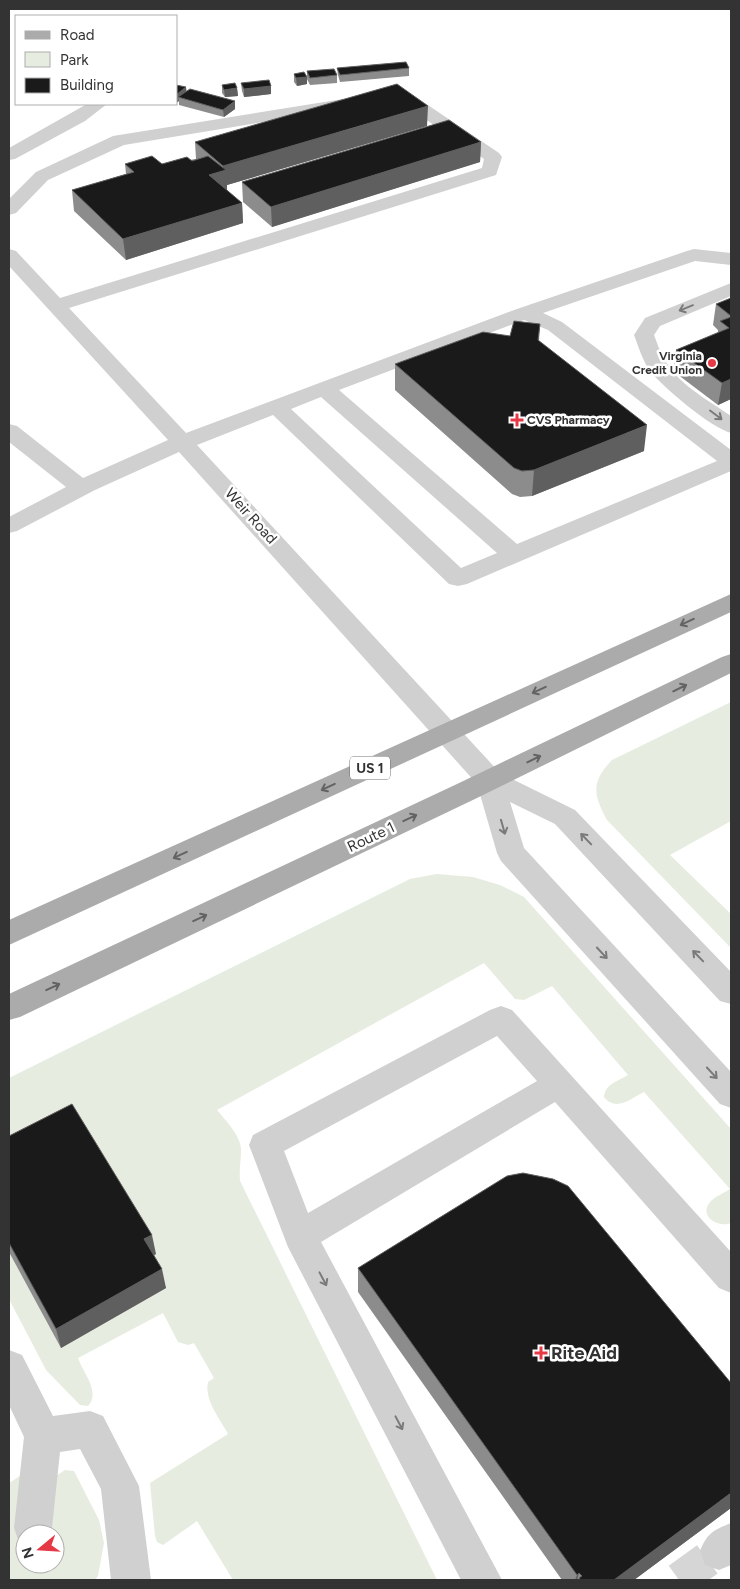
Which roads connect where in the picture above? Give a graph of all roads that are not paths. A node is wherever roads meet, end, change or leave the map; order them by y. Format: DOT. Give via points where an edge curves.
graph roads {
  1 [pos="382,98"];
  2 [pos="362,101"];
  3 [pos="97,105"];
  4 [pos="9,155"];
  5 [pos="9,209"];
  6 [pos="9,255"];
  7 [pos="731,259"];
  8 [pos="731,289"];
  9 [pos="56,305"];
  10 [pos="524,313"];
  11 [pos="325,389"];
  12 [pos="277,407"];
  13 [pos="731,426"];
  14 [pos="9,431"];
  15 [pos="183,442"];
  16 [pos="731,462"];
  17 [pos="81,488"];
  18 [pos="9,526"];
  19 [pos="514,554"];
  20 [pos="731,602"];
  21 [pos="731,664"];
  22 [pos="448,733"];
  23 [pos="490,780"];
  24 [pos="9,933"];
  25 [pos="731,992"];
  26 [pos="9,1008"];
  27 [pos="559,1084"];
  28 [pos="731,1094"];
  29 [pos="300,1236"];
  30 [pos="731,1277"];
  31 [pos="9,1367"];
  32 [pos="43,1436"];
  33 [pos="32,1524"];
  34 [pos="131,1580"];
  35 [pos="482,1580"];
  1 -- 9 [label="street" via="404,97 492,157 490,171"];
  2 -- 5 [label="street" via="119,140 42,176"];
  3 -- 4 [label="street"];
  6 -- 9 [label="street, Weir Road"];
  7 -- 10 [label="street" via="694,255"];
  8 -- 13 [label="street, one-way" via="652,322 644,335 652,358 677,386"];
  9 -- 15 [label="street, Weir Road"];
  10 -- 11 [label="street"];
  10 -- 16 [label="street" via="555,326"];
  11 -- 12 [label="street"];
  11 -- 19 [label="street"];
  12 -- 15 [label="street"];
  12 -- 19 [label="street" via="458,578"];
  14 -- 17 [label="street"];
  15 -- 17 [label="street"];
  15 -- 22 [label="street, Weir Road"];
  16 -- 19 [label="street"];
  17 -- 18 [label="street"];
  20 -- 22 [label="main road, US 1, one-way"];
  23 -- 21 [label="main road, Route 1, one-way"];
  22 -- 23 [label="street, Weir Road"];
  22 -- 24 [label="main road, US 1, one-way"];
  25 -- 23 [label="street, one-way" via="565,817"];
  26 -- 23 [label="main road, Route 1, one-way"];
  23 -- 28 [label="street, one-way" via="511,854"];
  27 -- 29 [label="street"];
  27 -- 29 [label="street" via="501,1019 265,1144"];
  27 -- 30 [label="street"];
  29 -- 35 [label="street, one-way"];
  31 -- 32 [label="street"];
  32 -- 33 [label="street"];
  32 -- 34 [label="street" via="90,1429 120,1486"];
}
